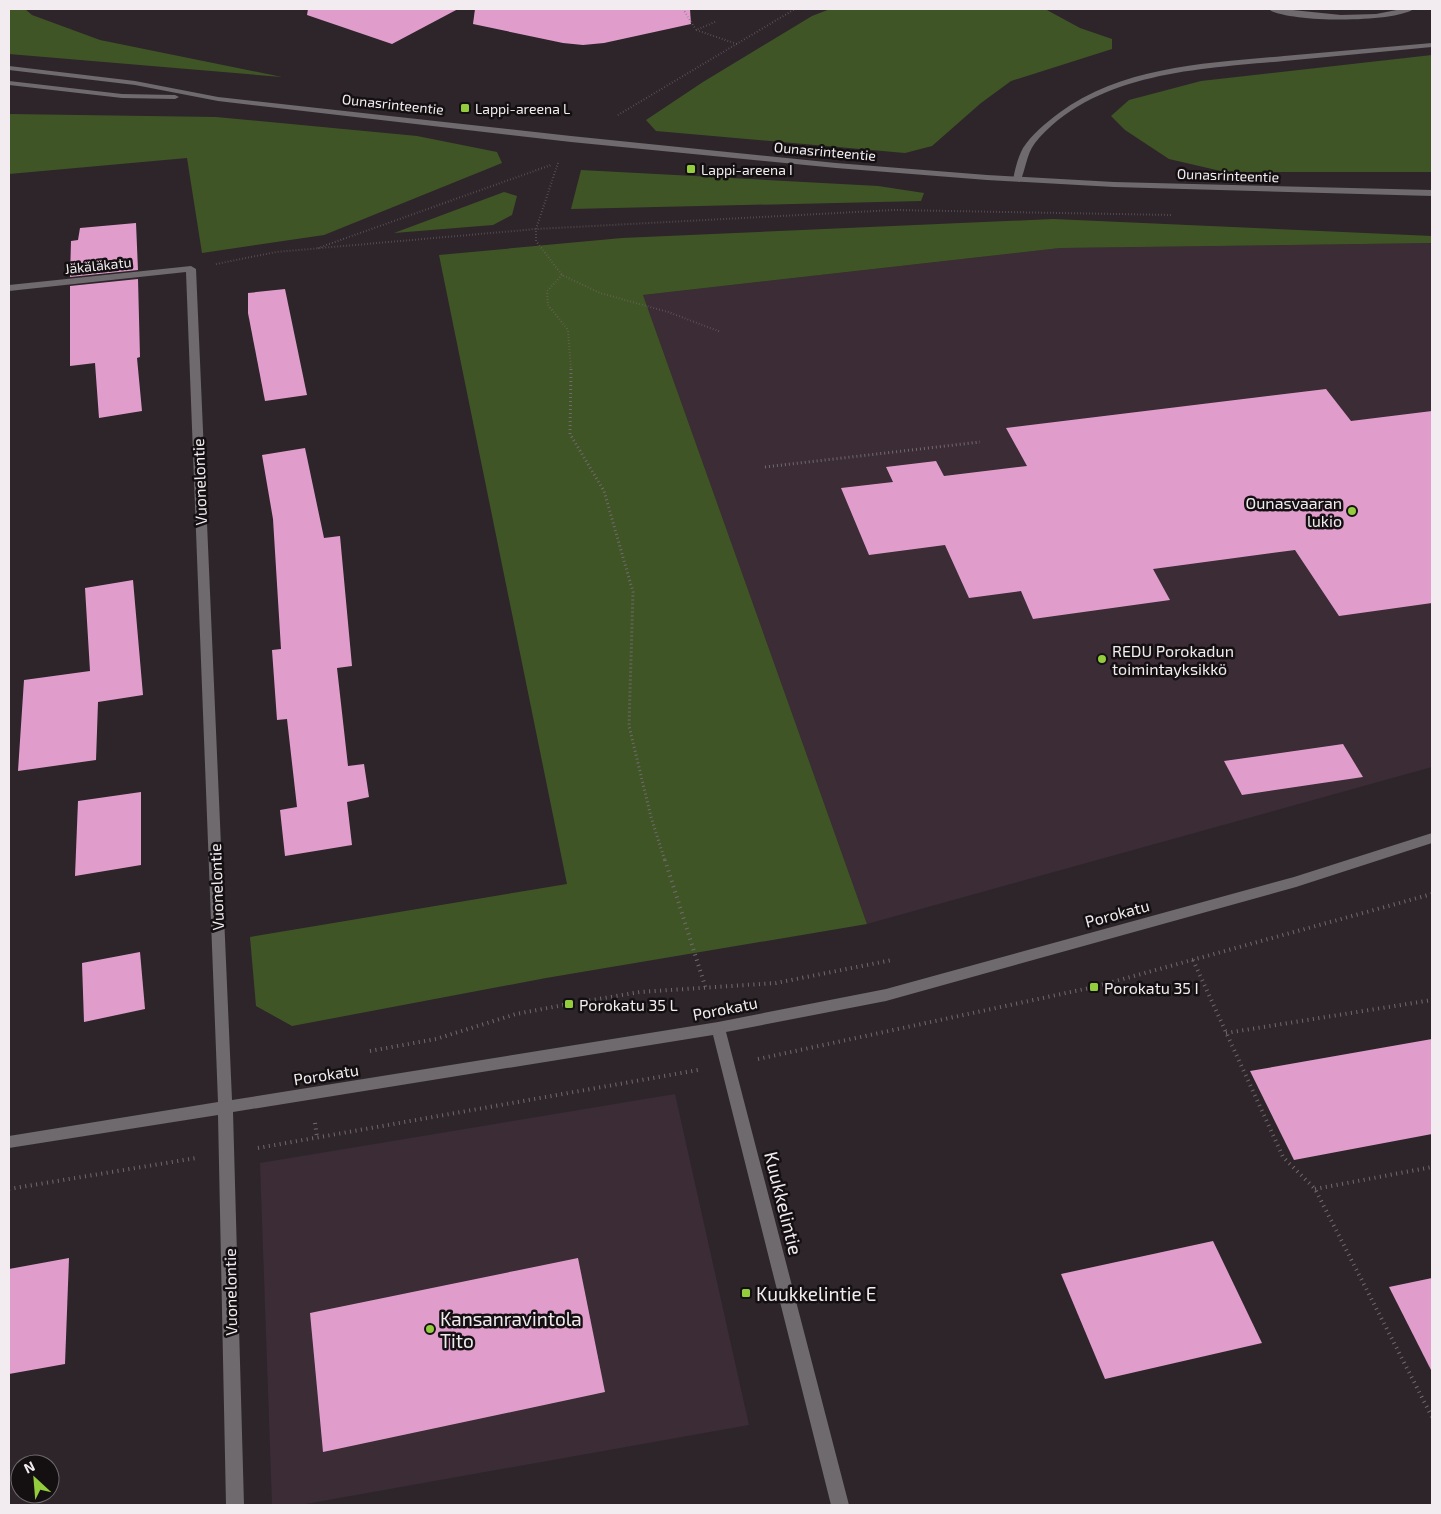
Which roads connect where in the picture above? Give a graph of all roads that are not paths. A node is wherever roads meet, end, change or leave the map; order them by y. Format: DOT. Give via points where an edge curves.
graph roads {
  1 [pos="1272,9"];
  2 [pos="1410,9"];
  3 [pos="1432,45"];
  4 [pos="9,68"];
  5 [pos="9,83"];
  6 [pos="218,99"];
  7 [pos="1017,180"];
  8 [pos="1432,193"];
  9 [pos="191,269"];
  10 [pos="9,288"];
  11 [pos="1432,838"];
  12 [pos="718,1028"];
  13 [pos="225,1109"];
  14 [pos="9,1142"];
  15 [pos="235,1505"];
  16 [pos="840,1505"];
  1 -- 2 [label="street" via="1355,18"];
  3 -- 7 [label="street" via="1202,66 1133,80 1070,108 1045,128 1028,147"];
  4 -- 6 [label="street, Ounasrinteentie" via="135,84"];
  5 -- 6 [label="street, Ounasrinteentie" via="122,96"];
  6 -- 7 [label="street, Ounasrinteentie" via="748,158"];
  7 -- 8 [label="street, Ounasrinteentie"];
  9 -- 10 [label="street, Jäkäläkatu"];
  9 -- 13 [label="street, Vuonelontie"];
  11 -- 12 [label="street, Porokatu" via="1296,882 886,994"];
  12 -- 13 [label="street, Porokatu"];
  12 -- 16 [label="street, Kuukkelintie"];
  13 -- 14 [label="street, Porokatu"];
  13 -- 15 [label="street, Vuonelontie"];
}
